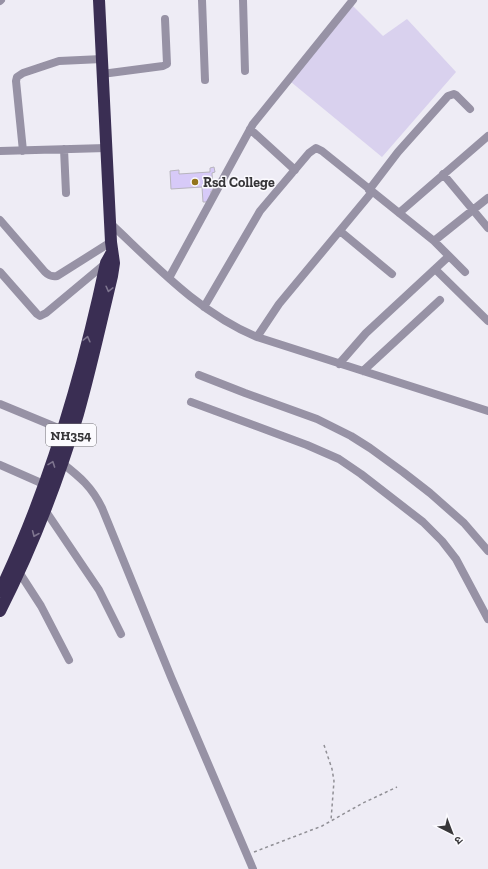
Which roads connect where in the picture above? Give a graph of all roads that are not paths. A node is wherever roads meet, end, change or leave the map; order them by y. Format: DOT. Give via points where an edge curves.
graph roads {
  1 [pos="99,0"];
  2 [pos="202,0"];
  3 [pos="243,0"];
  4 [pos="353,0"];
  5 [pos="165,19"];
  6 [pos="102,59"];
  7 [pos="245,71"];
  8 [pos="102,74"];
  9 [pos="205,80"];
  10 [pos="470,109"];
  11 [pos="250,129"];
  12 [pos="488,136"];
  13 [pos="106,148"];
  14 [pos="64,149"];
  15 [pos="0,151"];
  16 [pos="22,151"];
  17 [pos="295,170"];
  18 [pos="442,174"];
  19 [pos="371,191"];
  20 [pos="66,193"];
  21 [pos="488,198"];
  22 [pos="474,210"];
  23 [pos="399,213"];
  24 [pos="0,220"];
  25 [pos="110,223"];
  26 [pos="488,228"];
  27 [pos="340,231"];
  28 [pos="434,241"];
  29 [pos="111,246"];
  30 [pos="449,256"];
  31 [pos="106,263"];
  32 [pos="435,269"];
  33 [pos="0,272"];
  34 [pos="466,272"];
  35 [pos="392,274"];
  36 [pos="169,278"];
  37 [pos="440,300"];
  38 [pos="204,306"];
  39 [pos="488,321"];
  40 [pos="257,337"];
  41 [pos="339,364"];
  42 [pos="363,371"];
  43 [pos="199,375"];
  44 [pos="191,402"];
  45 [pos="0,404"];
  46 [pos="488,411"];
  47 [pos="63,430"];
  48 [pos="62,463"];
  49 [pos="0,466"];
  50 [pos="49,486"];
  51 [pos="45,510"];
  52 [pos="488,551"];
  53 [pos="19,572"];
  54 [pos="0,591"];
  55 [pos="0,611"];
  56 [pos="488,619"];
  57 [pos="121,634"];
  58 [pos="69,660"];
  59 [pos="252,869"];
  1 -- 6 [label="highway, NH354"];
  2 -- 9 [label="street"];
  3 -- 7 [label="street"];
  4 -- 11 [label="street"];
  5 -- 8 [label="street" via="167,64"];
  6 -- 8 [label="highway, NH354"];
  6 -- 16 [label="street" via="59,61 23,73 17,78"];
  8 -- 13 [label="highway, NH354"];
  10 -- 19 [label="street" via="456,95 448,96 398,152"];
  11 -- 17 [label="street"];
  11 -- 36 [label="street"];
  12 -- 18 [label="street"];
  13 -- 14 [label="street"];
  13 -- 25 [label="highway, NH354"];
  14 -- 16 [label="street"];
  14 -- 20 [label="street"];
  15 -- 16 [label="street"];
  17 -- 19 [label="street" via="316,148"];
  17 -- 38 [label="street" via="260,211"];
  18 -- 22 [label="street"];
  18 -- 23 [label="street"];
  19 -- 23 [label="street"];
  19 -- 27 [label="street"];
  21 -- 22 [label="street"];
  22 -- 26 [label="street"];
  22 -- 28 [label="street"];
  23 -- 28 [label="street"];
  24 -- 29 [label="street" via="49,275 57,276"];
  25 -- 29 [label="highway, NH354"];
  25 -- 36 [label="street"];
  27 -- 35 [label="street"];
  27 -- 40 [label="street" via="278,304"];
  28 -- 30 [label="street"];
  29 -- 31 [label="highway, NH354"];
  29 -- 48 [label="highway, NH354, one-way" via="114,263 112,276 78,413"];
  30 -- 32 [label="street"];
  30 -- 34 [label="street"];
  31 -- 33 [label="street" via="40,316"];
  47 -- 31 [label="highway, NH354, one-way"];
  32 -- 39 [label="street"];
  32 -- 41 [label="street" via="366,332"];
  36 -- 38 [label="street"];
  37 -- 42 [label="street"];
  38 -- 40 [label="street" via="240,330"];
  40 -- 41 [label="street"];
  41 -- 42 [label="street"];
  42 -- 46 [label="street"];
  43 -- 52 [label="street" via="317,419 351,436 430,493 464,523"];
  44 -- 56 [label="street" via="308,445 339,459 361,474 423,522 442,541 456,559"];
  45 -- 47 [label="street"];
  50 -- 47 [label="highway, NH354, one-way"];
  48 -- 50 [label="highway, NH354"];
  48 -- 59 [label="street" via="86,482 102,508"];
  49 -- 50 [label="street"];
  50 -- 51 [label="highway, NH354"];
  50 -- 54 [label="highway, NH354"];
  51 -- 53 [label="highway, NH354, one-way"];
  51 -- 57 [label="street" via="98,590"];
  53 -- 55 [label="highway, NH354"];
  53 -- 58 [label="street" via="41,606"];
}
